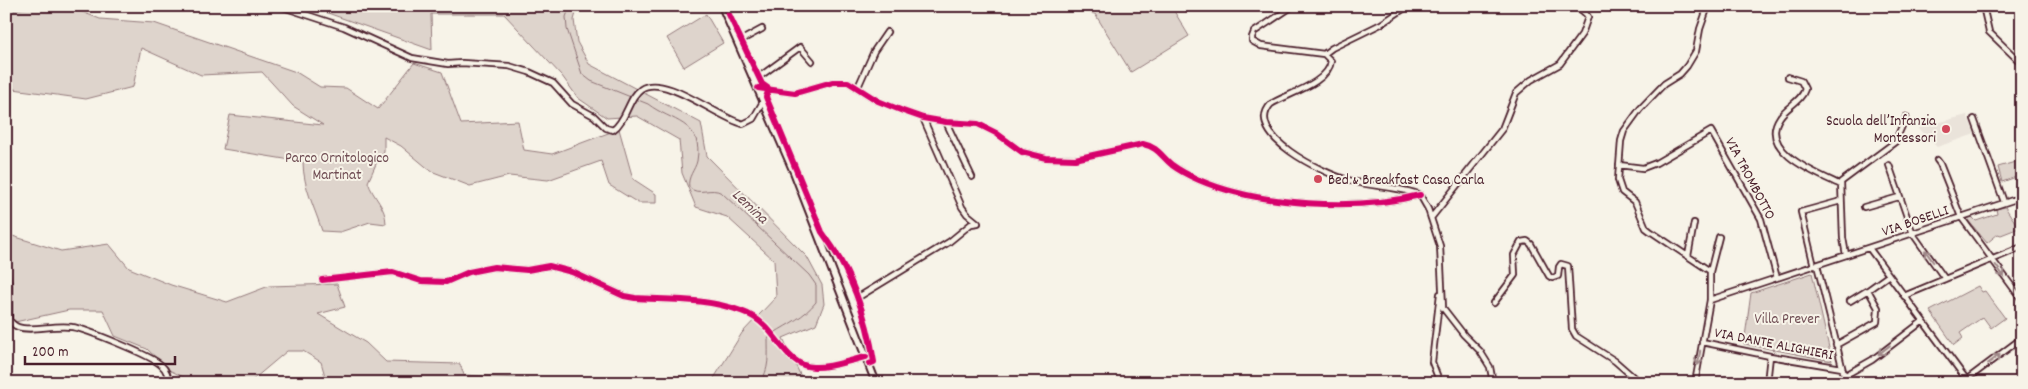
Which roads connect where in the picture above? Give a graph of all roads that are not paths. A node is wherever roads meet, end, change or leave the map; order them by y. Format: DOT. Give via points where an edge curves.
graph roads {
  1 [pos="280,6"];
  2 [pos="722,6"];
  3 [pos="1293,6"];
  4 [pos="1408,6"];
  5 [pos="1577,6"];
  6 [pos="1708,6"];
  7 [pos="1983,6"];
  8 [pos="762,29"];
  9 [pos="887,32"];
  10 [pos="738,42"];
  11 [pos="1324,54"];
  12 [pos="812,61"];
  13 [pos="2022,64"];
  14 [pos="1788,77"];
  15 [pos="755,80"];
  16 [pos="858,87"];
  17 [pos="758,88"];
  18 [pos="764,100"];
  19 [pos="1906,117"];
  20 [pos="923,118"];
  21 [pos="1974,119"];
  22 [pos="946,122"];
  23 [pos="1937,160"];
  24 [pos="1619,165"];
  25 [pos="1888,165"];
  26 [pos="972,177"];
  27 [pos="1840,185"];
  28 [pos="1420,195"];
  29 [pos="1899,197"];
  30 [pos="2022,197"];
  31 [pos="1841,201"];
  32 [pos="2004,202"];
  33 [pos="1864,207"];
  34 [pos="1961,217"];
  35 [pos="1431,218"];
  36 [pos="1694,223"];
  37 [pos="1913,234"];
  38 [pos="1719,237"];
  39 [pos="2022,247"];
  40 [pos="1869,248"];
  41 [pos="1688,256"];
  42 [pos="1846,256"];
  43 [pos="1992,259"];
  44 [pos="1815,265"];
  45 [pos="1710,272"];
  46 [pos="7,275"];
  47 [pos="1889,275"];
  48 [pos="1777,278"];
  49 [pos="1945,279"];
  50 [pos="322,280"];
  51 [pos="1441,288"];
  52 [pos="1868,290"];
  53 [pos="1904,296"];
  54 [pos="857,298"];
  55 [pos="1710,300"];
  56 [pos="2022,300"];
  57 [pos="1850,301"];
  58 [pos="1494,302"];
  59 [pos="1923,321"];
  60 [pos="2022,338"];
  61 [pos="1702,342"];
  62 [pos="1836,344"];
  63 [pos="1770,356"];
  64 [pos="866,357"];
  65 [pos="1842,368"];
  66 [pos="1844,376"];
  67 [pos="1968,381"];
  68 [pos="168,383"];
  69 [pos="876,383"];
  70 [pos="1440,383"];
  71 [pos="1493,383"];
  72 [pos="1640,383"];
  73 [pos="1695,383"];
  74 [pos="1767,383"];
  75 [pos="1846,383"];
  76 [pos="1962,383"];
  1 -- 18 [label="street" via="344,27 412,58 448,64 509,66 529,72 553,82 572,104 594,116 610,130 620,124 638,91 647,86 666,86 743,124 753,119"];
  2 -- 10 [label="street"];
  3 -- 11 [label="street" via="1254,32 1252,41 1260,46"];
  4 -- 11 [label="street"];
  5 -- 35 [label="street" via="1588,20 1574,46 1560,64 1531,80 1516,93 1502,129"];
  6 -- 24 [label="street" via="1696,51 1687,66 1664,84 1624,131"];
  7 -- 13 [label="street" via="1989,32"];
  8 -- 10 [label="street"];
  9 -- 16 [label="street" via="874,51"];
  10 -- 15 [label="street"];
  11 -- 28 [label="street" via="1331,62 1325,75 1267,108 1264,119 1268,130 1287,149 1327,173 1361,184"];
  12 -- 15 [label="street" via="800,47"];
  14 -- 27 [label="street" via="1801,81 1805,89 1803,96 1779,118 1775,126 1779,147 1790,158"];
  15 -- 17 [label="street"];
  16 -- 17 [label="street" via="844,81 800,92"];
  16 -- 20 [label="street" via="878,101"];
  17 -- 18 [label="street"];
  18 -- 64 [label="street"];
  19 -- 27 [label="street" via="1895,142"];
  20 -- 22 [label="street"];
  20 -- 54 [label="street" via="962,207 978,223 971,224 949,242"];
  21 -- 32 [label="street"];
  22 -- 26 [label="street"];
  22 -- 28 [label="street" via="978,124 1022,152 1046,158 1075,159 1149,145 1162,152 1172,165 1203,181 1275,200 1354,203 1400,200"];
  23 -- 34 [label="street"];
  24 -- 41 [label="street" via="1619,186 1635,202 1646,228"];
  24 -- 48 [label="street, VIA TROMBOTTO" via="1643,168 1711,131 1761,218"];
  25 -- 29 [label="street"];
  27 -- 31 [label="street"];
  28 -- 35 [label="street"];
  29 -- 33 [label="street"];
  29 -- 37 [label="street"];
  30 -- 32 [label="street, VIA BOSELLI"];
  31 -- 42 [label="street"];
  31 -- 44 [label="street" via="1801,212"];
  32 -- 34 [label="street, VIA BOSELLI"];
  34 -- 37 [label="street, VIA BOSELLI"];
  34 -- 43 [label="street"];
  35 -- 51 [label="street" via="1442,254"];
  36 -- 41 [label="street"];
  37 -- 40 [label="street, VIA BOSELLI"];
  49 -- 37 [label="street, one-way"];
  38 -- 45 [label="street"];
  39 -- 43 [label="street"];
  40 -- 42 [label="street, VIA BOSELLI"];
  40 -- 47 [label="street"];
  41 -- 45 [label="street"];
  42 -- 44 [label="street, VIA BOSELLI"];
  43 -- 49 [label="street"];
  43 -- 56 [label="street, one-way"];
  44 -- 48 [label="street, VIA BOSELLI"];
  44 -- 62 [label="street"];
  45 -- 55 [label="street"];
  46 -- 68 [label="street" via="9,320 16,327 75,327 156,361 165,370"];
  47 -- 52 [label="street"];
  47 -- 53 [label="street"];
  48 -- 55 [label="street, VIA BOSELLI"];
  49 -- 53 [label="street"];
  50 -- 64 [label="street" via="393,272 421,281 446,282 469,272 494,267 527,270 549,266 572,272 629,297 715,302 742,311 765,326 797,362 814,367"];
  51 -- 70 [label="street" via="1432,362"];
  51 -- 71 [label="street" via="1443,308 1480,351 1490,367"];
  52 -- 57 [label="street"];
  52 -- 62 [label="street" via="1878,308 1877,322"];
  53 -- 59 [label="street"];
  55 -- 61 [label="street"];
  58 -- 72 [label="street" via="1515,275 1514,254 1521,242 1527,241 1552,278 1558,276 1561,264 1568,266 1570,321 1576,336 1615,361"];
  59 -- 66 [label="street, one-way" via="1872,360"];
  59 -- 67 [label="street"];
  67 -- 60 [label="street, one-way"];
  61 -- 63 [label="street, VIA DANTE ALIGHIERI"];
  61 -- 73 [label="street, one-way"];
  62 -- 65 [label="street"];
  63 -- 65 [label="street, VIA DANTE ALIGHIERI"];
  63 -- 74 [label="street"];
  64 -- 69 [label="street"];
  65 -- 66 [label="street"];
  66 -- 75 [label="street"];
  67 -- 76 [label="street"];
}
